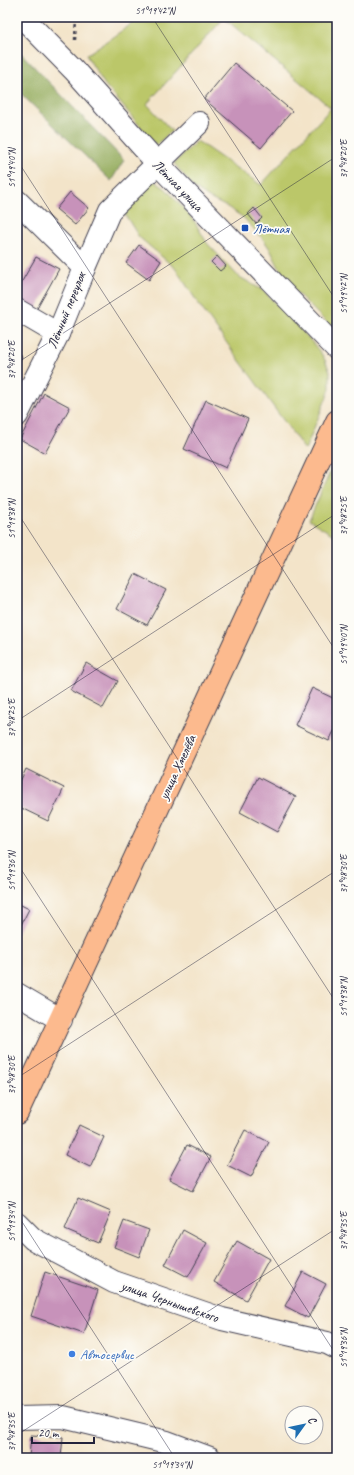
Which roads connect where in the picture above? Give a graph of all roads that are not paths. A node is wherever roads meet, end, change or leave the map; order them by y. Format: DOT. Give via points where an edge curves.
graph roads {
  1 [pos="22,17"];
  2 [pos="199,123"];
  3 [pos="157,163"];
  4 [pos="17,201"];
  5 [pos="85,268"];
  6 [pos="17,310"];
  7 [pos="58,334"];
  8 [pos="337,349"];
  9 [pos="17,415"];
  10 [pos="337,421"];
  11 [pos="17,994"];
  12 [pos="61,1020"];
  13 [pos="17,1113"];
  14 [pos="17,1223"];
  15 [pos="337,1348"];
  16 [pos="17,1418"];
  17 [pos="210,1458"];
  1 -- 3 [label="street, Лётная улица" via="74,70"];
  2 -- 3 [label="street"];
  3 -- 5 [label="street" via="110,210"];
  3 -- 8 [label="street, Лётная улица"];
  4 -- 5 [label="street, Лётный переулок"];
  5 -- 7 [label="street, Лётный переулок"];
  6 -- 7 [label="street"];
  7 -- 9 [label="street, Лётный переулок"];
  10 -- 12 [label="main road, улица Хмелёва"];
  11 -- 12 [label="street"];
  12 -- 13 [label="main road, улица Хмелёва"];
  14 -- 15 [label="street, улица Чернышевского" via="33,1239 114,1282 222,1319 327,1342"];
  16 -- 17 [label="street" via="64,1417 167,1442"];
}
